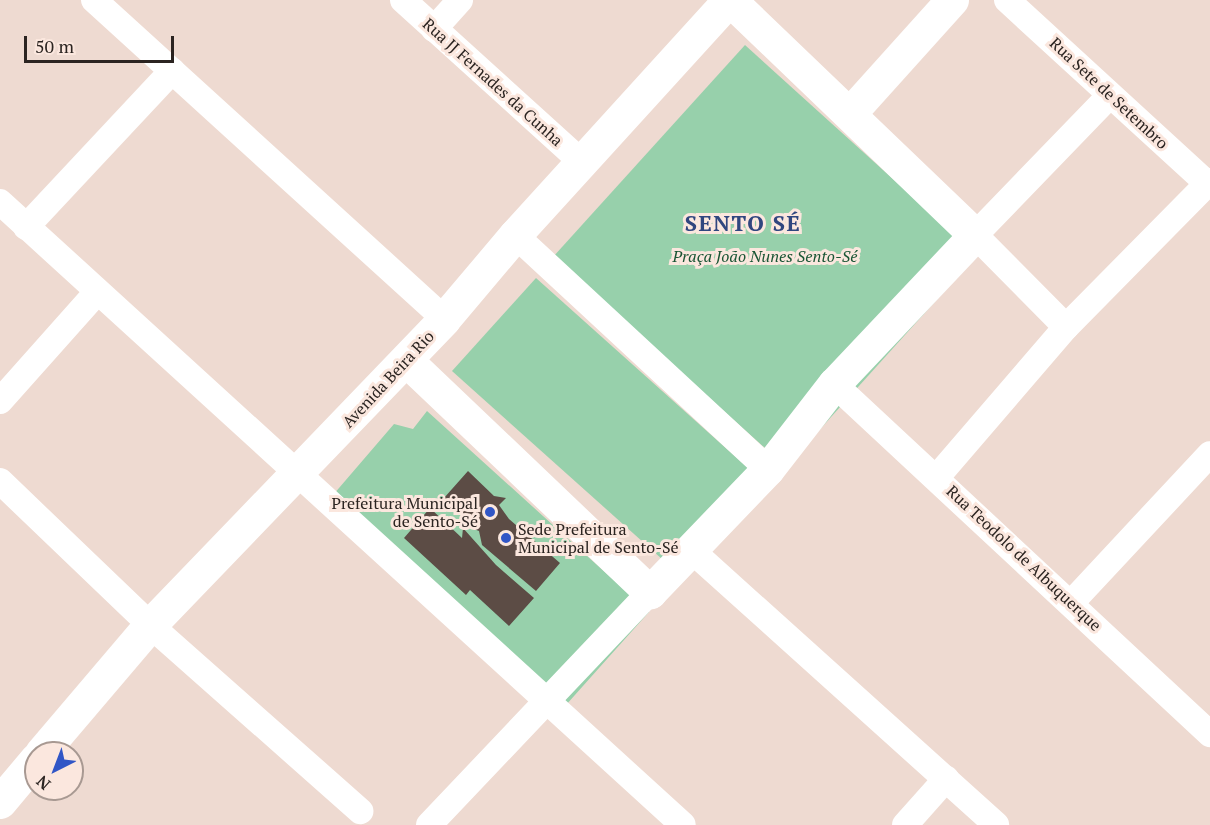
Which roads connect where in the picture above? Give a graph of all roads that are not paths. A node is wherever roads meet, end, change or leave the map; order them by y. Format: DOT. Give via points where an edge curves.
graph roads {
  1 [pos="94,0"];
  2 [pos="403,0"];
  3 [pos="460,0"];
  4 [pos="730,0"];
  5 [pos="951,0"];
  6 [pos="1007,0"];
  7 [pos="434,29"];
  8 [pos="172,71"];
  9 [pos="1110,95"];
  10 [pos="850,112"];
  11 [pos="584,164"];
  12 [pos="1209,184"];
  13 [pos="0,202"];
  14 [pos="26,227"];
  15 [pos="515,235"];
  16 [pos="975,235"];
  17 [pos="97,292"];
  18 [pos="444,319"];
  19 [pos="1066,327"];
  20 [pos="406,360"];
  21 [pos="834,384"];
  22 [pos="0,401"];
  23 [pos="1210,454"];
  24 [pos="768,469"];
  25 [pos="297,475"];
  26 [pos="937,477"];
  27 [pos="0,481"];
  28 [pos="690,549"];
  29 [pos="650,592"];
  30 [pos="1072,602"];
  31 [pos="150,625"];
  32 [pos="546,701"];
  33 [pos="1210,734"];
  34 [pos="51,741"];
  35 [pos="24,773"];
  36 [pos="946,779"];
  37 [pos="0,802"];
  38 [pos="360,811"];
  39 [pos="429,825"];
  40 [pos="683,825"];
  41 [pos="905,825"];
  42 [pos="996,825"];
  1 -- 8 [label="street"];
  2 -- 7 [label="street, Rua JJ Fernades da Cunha"];
  3 -- 7 [label="street"];
  4 -- 10 [label="main road"];
  4 -- 11 [label="main road, Avenida Beira Rio"];
  5 -- 10 [label="main road"];
  6 -- 9 [label="street, Rua Sete de Setembro"];
  7 -- 11 [label="street, Rua JJ Fernades da Cunha"];
  8 -- 14 [label="street"];
  8 -- 18 [label="street"];
  9 -- 12 [label="street, Rua Sete de Setembro"];
  9 -- 16 [label="street"];
  10 -- 16 [label="main road"];
  11 -- 15 [label="main road, Avenida Beira Rio"];
  12 -- 19 [label="street"];
  13 -- 14 [label="street"];
  14 -- 17 [label="street"];
  15 -- 18 [label="main road, Avenida Beira Rio"];
  15 -- 24 [label="street"];
  16 -- 19 [label="street"];
  16 -- 21 [label="main road"];
  17 -- 22 [label="street"];
  17 -- 25 [label="street"];
  18 -- 20 [label="main road, Avenida Beira Rio"];
  19 -- 26 [label="street"];
  20 -- 25 [label="main road, Avenida Beira Rio"];
  20 -- 29 [label="main road"];
  21 -- 24 [label="main road"];
  21 -- 26 [label="street, Rua Teodolo de Albuquerque"];
  23 -- 30 [label="street"];
  24 -- 28 [label="main road"];
  25 -- 31 [label="main road, Avenida Beira Rio"];
  25 -- 32 [label="street"];
  26 -- 30 [label="street, Rua Teodolo de Albuquerque"];
  27 -- 31 [label="street"];
  28 -- 29 [label="main road"];
  28 -- 36 [label="street"];
  29 -- 32 [label="street"];
  30 -- 33 [label="street, Rua Teodolo de Albuquerque"];
  31 -- 34 [label="main road, Avenida Beira Rio"];
  31 -- 38 [label="street"];
  32 -- 39 [label="street"];
  32 -- 40 [label="street"];
  35 -- 37 [label="main road"];
  36 -- 41 [label="street"];
  36 -- 42 [label="street"];
}
